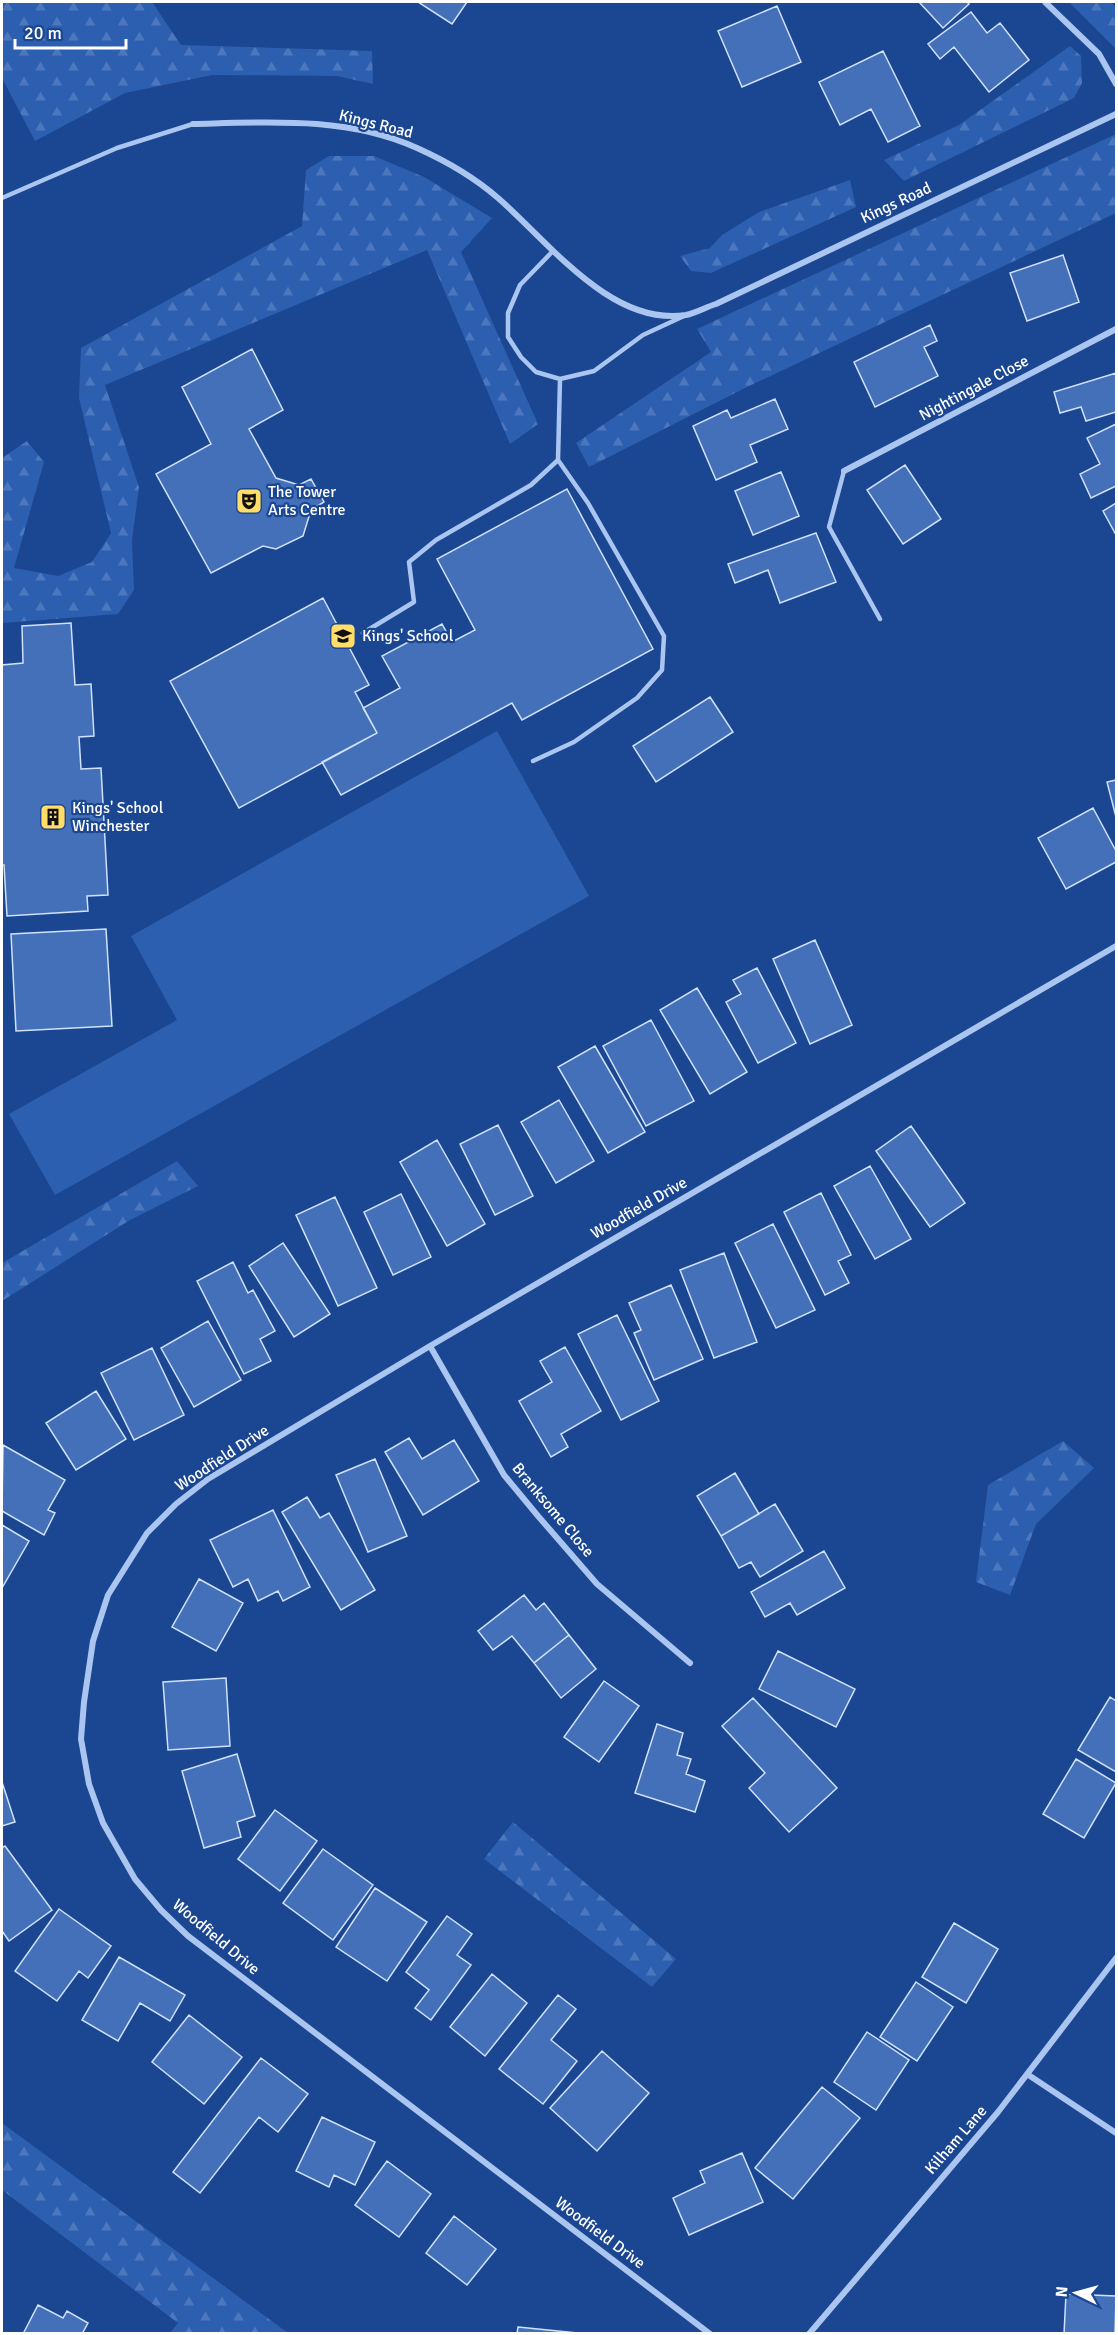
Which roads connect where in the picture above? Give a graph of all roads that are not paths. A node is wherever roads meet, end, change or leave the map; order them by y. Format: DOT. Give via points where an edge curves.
graph roads {
  1 [pos="1045,2"];
  2 [pos="1116,84"];
  3 [pos="1116,114"];
  4 [pos="192,124"];
  5 [pos="2,198"];
  6 [pos="552,252"];
  7 [pos="687,315"];
  8 [pos="1116,329"];
  9 [pos="560,379"];
  10 [pos="558,460"];
  11 [pos="844,471"];
  12 [pos="880,619"];
  13 [pos="363,633"];
  14 [pos="532,761"];
  15 [pos="1116,946"];
  16 [pos="430,1346"];
  17 [pos="690,1663"];
  18 [pos="1116,1958"];
  19 [pos="1027,2074"];
  20 [pos="1116,2133"];
  21 [pos="710,2334"];
  22 [pos="809,2334"];
  1 -- 2 [label="street" via="1099,54"];
  3 -- 7 [label="street, Kings Road"];
  4 -- 5 [label="lane" via="117,148"];
  4 -- 6 [label="street, Kings Road" via="287,122 351,128 396,139 480,183"];
  6 -- 7 [label="street, Kings Road" via="612,297 637,310"];
  6 -- 9 [label="lane" via="520,285 508,313 508,337 536,372"];
  7 -- 9 [label="lane, Kings Road" via="644,335 594,371"];
  8 -- 11 [label="street, Nightingale Close"];
  9 -- 10 [label="lane"];
  10 -- 13 [label="lane" via="531,485 436,540 409,562 414,602"];
  10 -- 14 [label="lane" via="588,503 664,636 662,670 637,698 574,742"];
  11 -- 12 [label="lane" via="829,527"];
  15 -- 16 [label="street, Woodfield Drive"];
  16 -- 17 [label="street, Branksome Close" via="504,1475 597,1584"];
  16 -- 21 [label="street, Woodfield Drive" via="208,1479 147,1533 108,1595 93,1641 81,1739 89,1784 103,1823 135,1879 188,1936"];
  18 -- 19 [label="street, Kilham Lane"];
  19 -- 20 [label="street"];
  19 -- 22 [label="street, Kilham Lane"];
}
